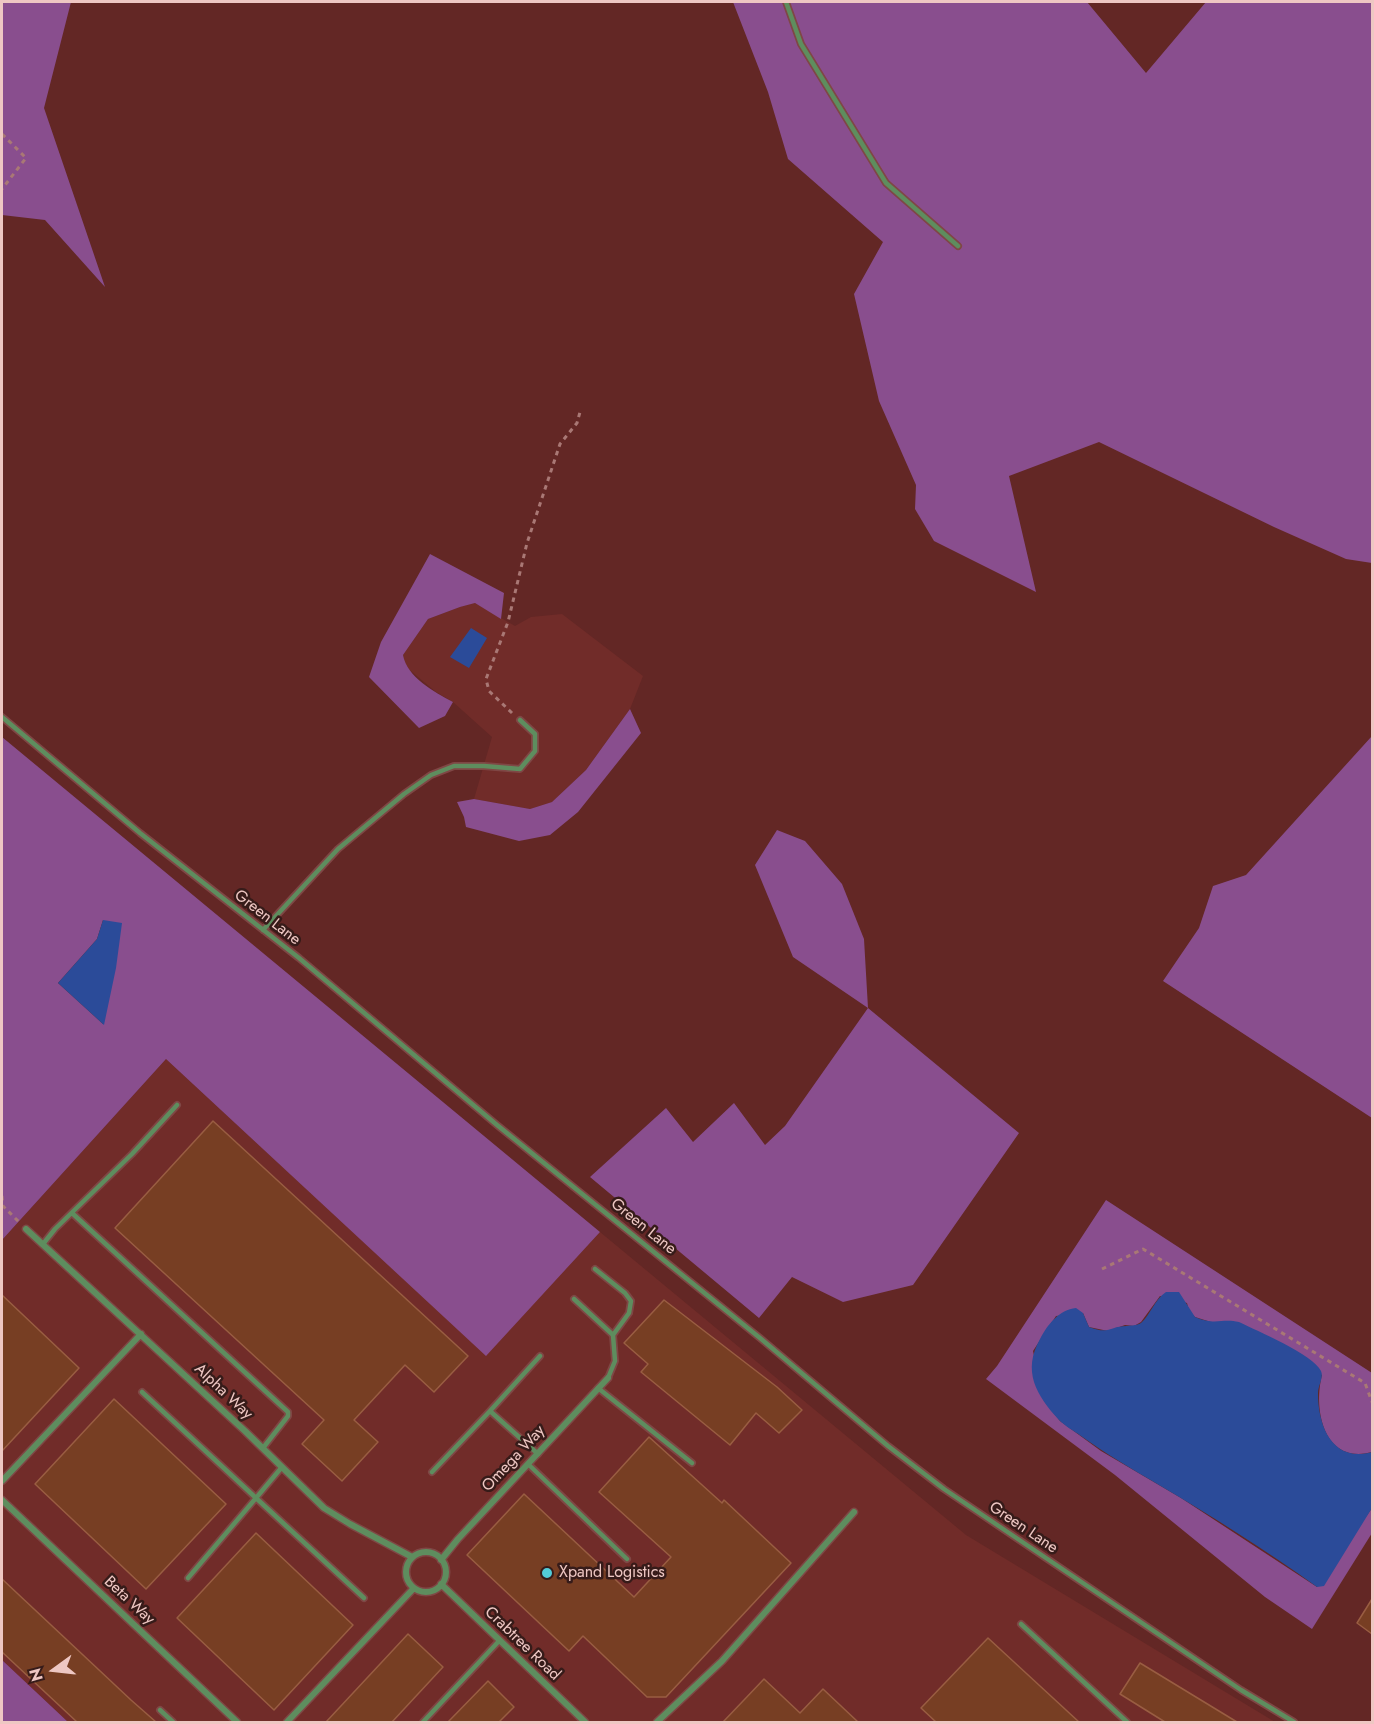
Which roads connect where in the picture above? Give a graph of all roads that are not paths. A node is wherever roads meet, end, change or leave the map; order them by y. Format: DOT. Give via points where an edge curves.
graph roads {
  1 [pos="786,2"];
  2 [pos="958,246"];
  3 [pos="2,717"];
  4 [pos="520,720"];
  5 [pos="263,930"];
  6 [pos="177,1105"];
  7 [pos="72,1213"];
  8 [pos="26,1229"];
  9 [pos="43,1244"];
  10 [pos="595,1269"];
  11 [pos="574,1299"];
  12 [pos="141,1334"];
  13 [pos="613,1335"];
  14 [pos="540,1356"];
  15 [pos="608,1378"];
  16 [pos="598,1388"];
  17 [pos="142,1392"];
  18 [pos="490,1411"];
  19 [pos="263,1448"];
  20 [pos="538,1454"];
  21 [pos="692,1463"];
  22 [pos="528,1464"];
  23 [pos="282,1467"];
  24 [pos="432,1472"];
  25 [pos="2,1481"];
  26 [pos="256,1498"];
  27 [pos="2,1500"];
  28 [pos="854,1512"];
  29 [pos="412,1557"];
  30 [pos="627,1559"];
  31 [pos="441,1560"];
  32 [pos="188,1578"];
  33 [pos="441,1584"];
  34 [pos="414,1588"];
  35 [pos="364,1598"];
  36 [pos="1021,1624"];
  37 [pos="499,1641"];
  38 [pos="160,1710"];
  39 [pos="173,1722"];
  40 [pos="237,1722"];
  41 [pos="287,1722"];
  42 [pos="423,1722"];
  43 [pos="585,1722"];
  44 [pos="657,1722"];
  45 [pos="1127,1722"];
  46 [pos="1294,1722"];
  1 -- 2 [label="lane" via="801,44 886,183"];
  3 -- 5 [label="lane, Green Lane"];
  4 -- 5 [label="lane" via="535,734 535,752 520,769 454,766 431,775 339,849"];
  5 -- 46 [label="lane, Green Lane" via="888,1446 935,1482"];
  6 -- 7 [label="lane"];
  7 -- 9 [label="lane"];
  7 -- 19 [label="lane" via="288,1412"];
  8 -- 9 [label="street, Alpha Way"];
  9 -- 12 [label="street, Alpha Way"];
  10 -- 13 [label="lane" via="631,1301 629,1313"];
  11 -- 13 [label="lane"];
  12 -- 19 [label="street, Alpha Way"];
  12 -- 25 [label="street"];
  13 -- 15 [label="lane" via="615,1361"];
  14 -- 18 [label="lane"];
  15 -- 16 [label="street, Omega Way"];
  16 -- 20 [label="street, Omega Way"];
  16 -- 21 [label="lane"];
  17 -- 26 [label="lane"];
  18 -- 20 [label="lane"];
  18 -- 24 [label="lane"];
  19 -- 23 [label="street, Alpha Way"];
  20 -- 22 [label="street, Omega Way"];
  22 -- 30 [label="lane"];
  22 -- 31 [label="street, Omega Way"];
  23 -- 26 [label="lane"];
  23 -- 29 [label="street, Alpha Way" via="324,1508"];
  26 -- 32 [label="lane"];
  26 -- 35 [label="lane"];
  27 -- 40 [label="street, Beta Way"];
  28 -- 44 [label="street" via="722,1661"];
  29 -- 31 [label="street" via="427,1552"];
  29 -- 34 [label="street" via="406,1577"];
  31 -- 33 [label="street" via="445,1574"];
  33 -- 34 [label="street" via="432,1591"];
  33 -- 37 [label="street, Crabtree Road"];
  34 -- 41 [label="street"];
  36 -- 45 [label="lane"];
  37 -- 42 [label="lane"];
  37 -- 43 [label="street, Crabtree Road"];
  38 -- 39 [label="lane"];
}
